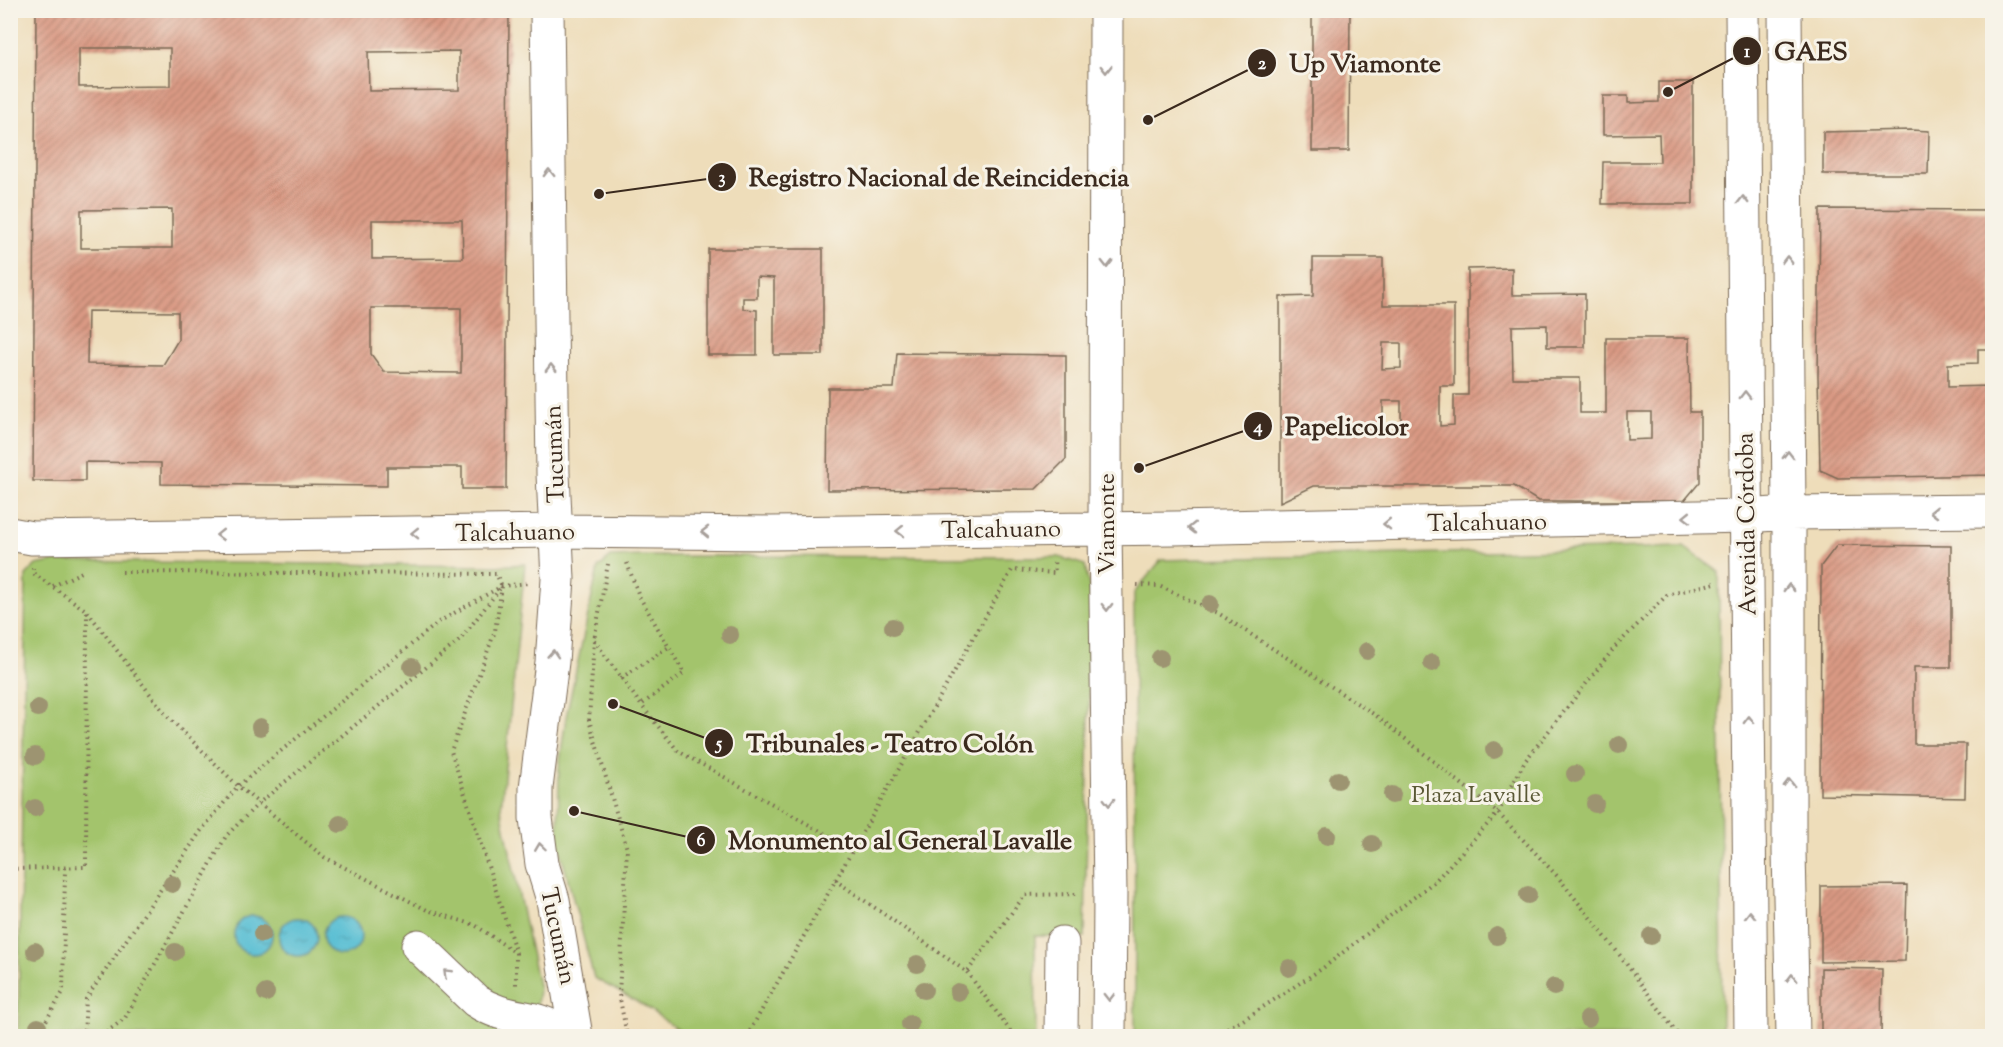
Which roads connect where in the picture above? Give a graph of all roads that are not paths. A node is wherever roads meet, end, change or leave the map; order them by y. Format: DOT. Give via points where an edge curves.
graph roads {
  1 [pos="547,10"];
  2 [pos="1106,10"];
  3 [pos="1742,10"];
  4 [pos="1785,10"];
  5 [pos="1992,511"];
  6 [pos="1789,513"];
  7 [pos="1746,516"];
  8 [pos="1105,528"];
  9 [pos="557,531"];
  10 [pos="21,536"];
  11 [pos="1062,943"];
  12 [pos="418,946"];
  13 [pos="570,1036"];
  14 [pos="576,1036"];
  15 [pos="1061,1036"];
  16 [pos="1109,1036"];
  17 [pos="1752,1036"];
  18 [pos="1793,1036"];
  9 -- 1 [label="street, Tucumán, one-way"];
  2 -- 8 [label="street, Viamonte, one-way"];
  7 -- 3 [label="street, Avenida Córdoba, one-way"];
  6 -- 4 [label="street, Avenida Córdoba, one-way"];
  5 -- 6 [label="street, Talcahuano, one-way"];
  6 -- 7 [label="street, Talcahuano"];
  18 -- 6 [label="street, Avenida Córdoba, one-way"];
  7 -- 8 [label="street, Talcahuano, one-way"];
  17 -- 7 [label="street, Avenida Córdoba, one-way"];
  8 -- 9 [label="street, Talcahuano, one-way" via="771,533"];
  8 -- 16 [label="street, Viamonte, one-way"];
  9 -- 10 [label="street, Talcahuano, one-way"];
  14 -- 9 [label="street, Tucumán, one-way" via="536,818 538,766 552,663"];
  11 -- 15 [label="street"];
  13 -- 12 [label="street, one-way" via="549,1025 496,1012 476,1001"];
}
